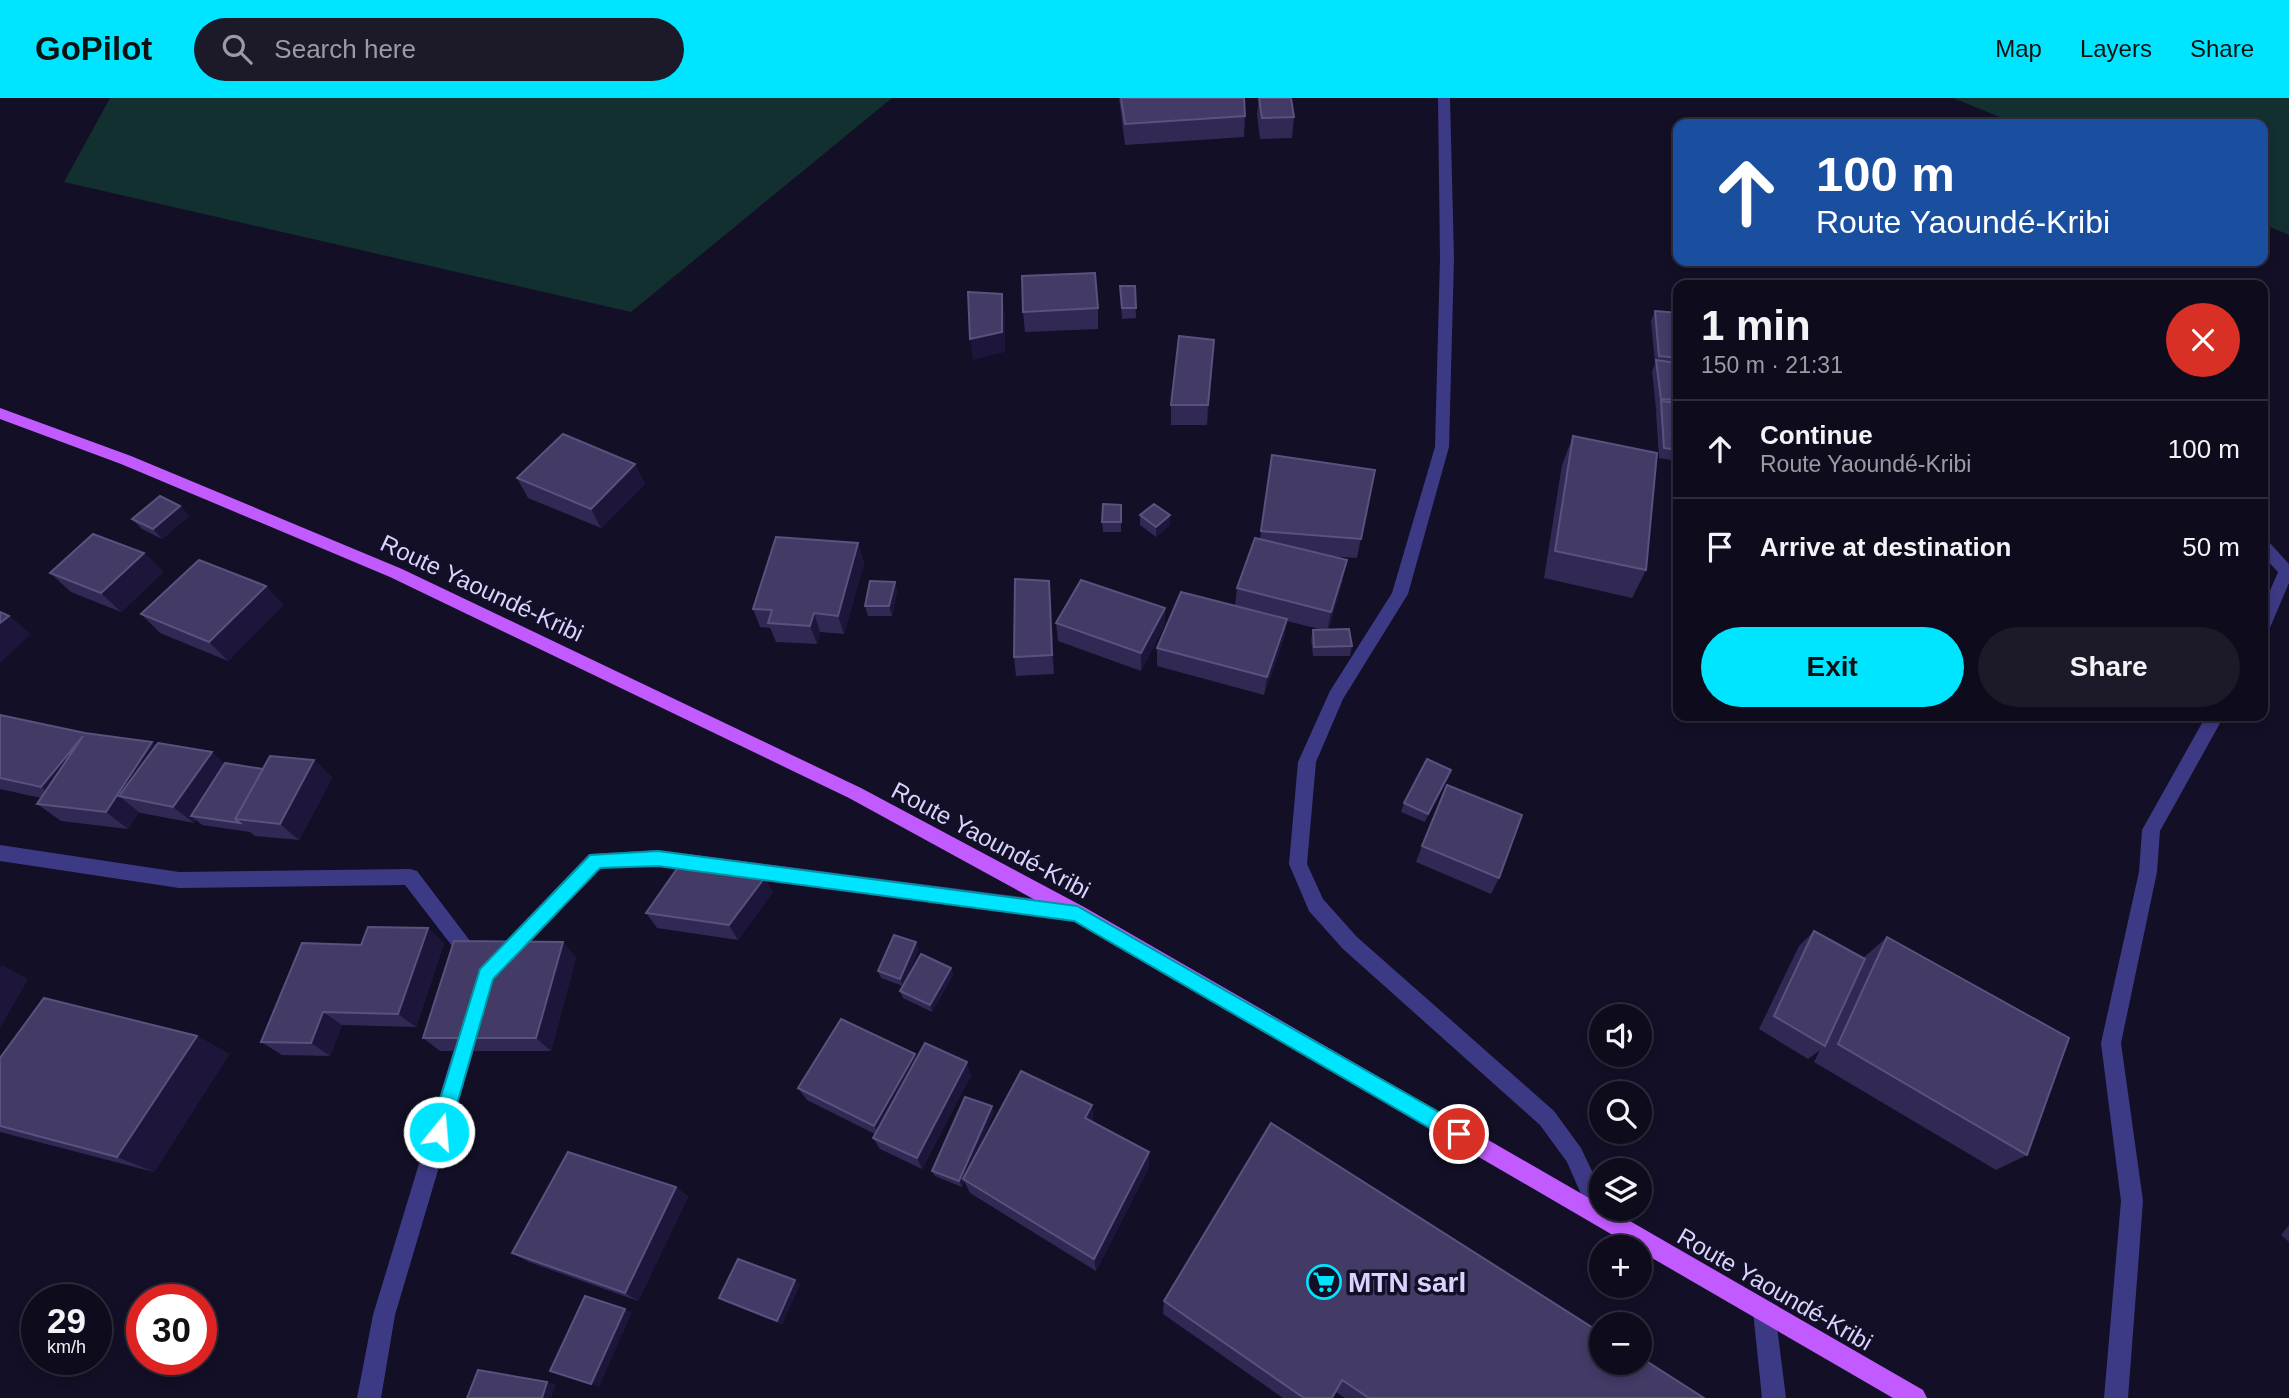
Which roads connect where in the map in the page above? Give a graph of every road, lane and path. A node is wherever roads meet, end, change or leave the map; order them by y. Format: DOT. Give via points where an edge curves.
graph roads {
  1 [pos="1444,98"];
  2 [pos="0,413"];
  3 [pos="2268,551"];
  4 [pos="2268,613"];
  5 [pos="2212,721"];
  6 [pos="0,853"];
  7 [pos="1077,914"];
  8 [pos="474,1014"];
  9 [pos="1589,1188"];
  10 [pos="1589,1209"];
  11 [pos="1611,1221"];
  12 [pos="1764,1311"];
  13 [pos="369,1398"];
  14 [pos="1774,1398"];
  15 [pos="1915,1398"];
  16 [pos="2116,1398"];
  1 -- 9 [label="street" via="1447,258 1442,447 1400,594 1336,696 1307,762 1298,864 1316,905 1350,943 1546,1118 1574,1155"];
  2 -- 7 [label="main road, Route Yaoundé-Kribi" via="126,460 396,573 855,793"];
  3 -- 4 [label="street" via="2286,571"];
  5 -- 16 [label="street" via="2151,830 2148,872 2111,1043 2132,1201"];
  6 -- 7 [label="street" via="179,880 410,877 486,975 596,860 658,859"];
  7 -- 10 [label="main road, Route Yaoundé-Kribi"];
  8 -- 13 [label="street" via="384,1315"];
  11 -- 12 [label="main road, Route Yaoundé-Kribi"];
  12 -- 14 [label="street"];
  12 -- 15 [label="main road, Route Yaoundé-Kribi"];
}
